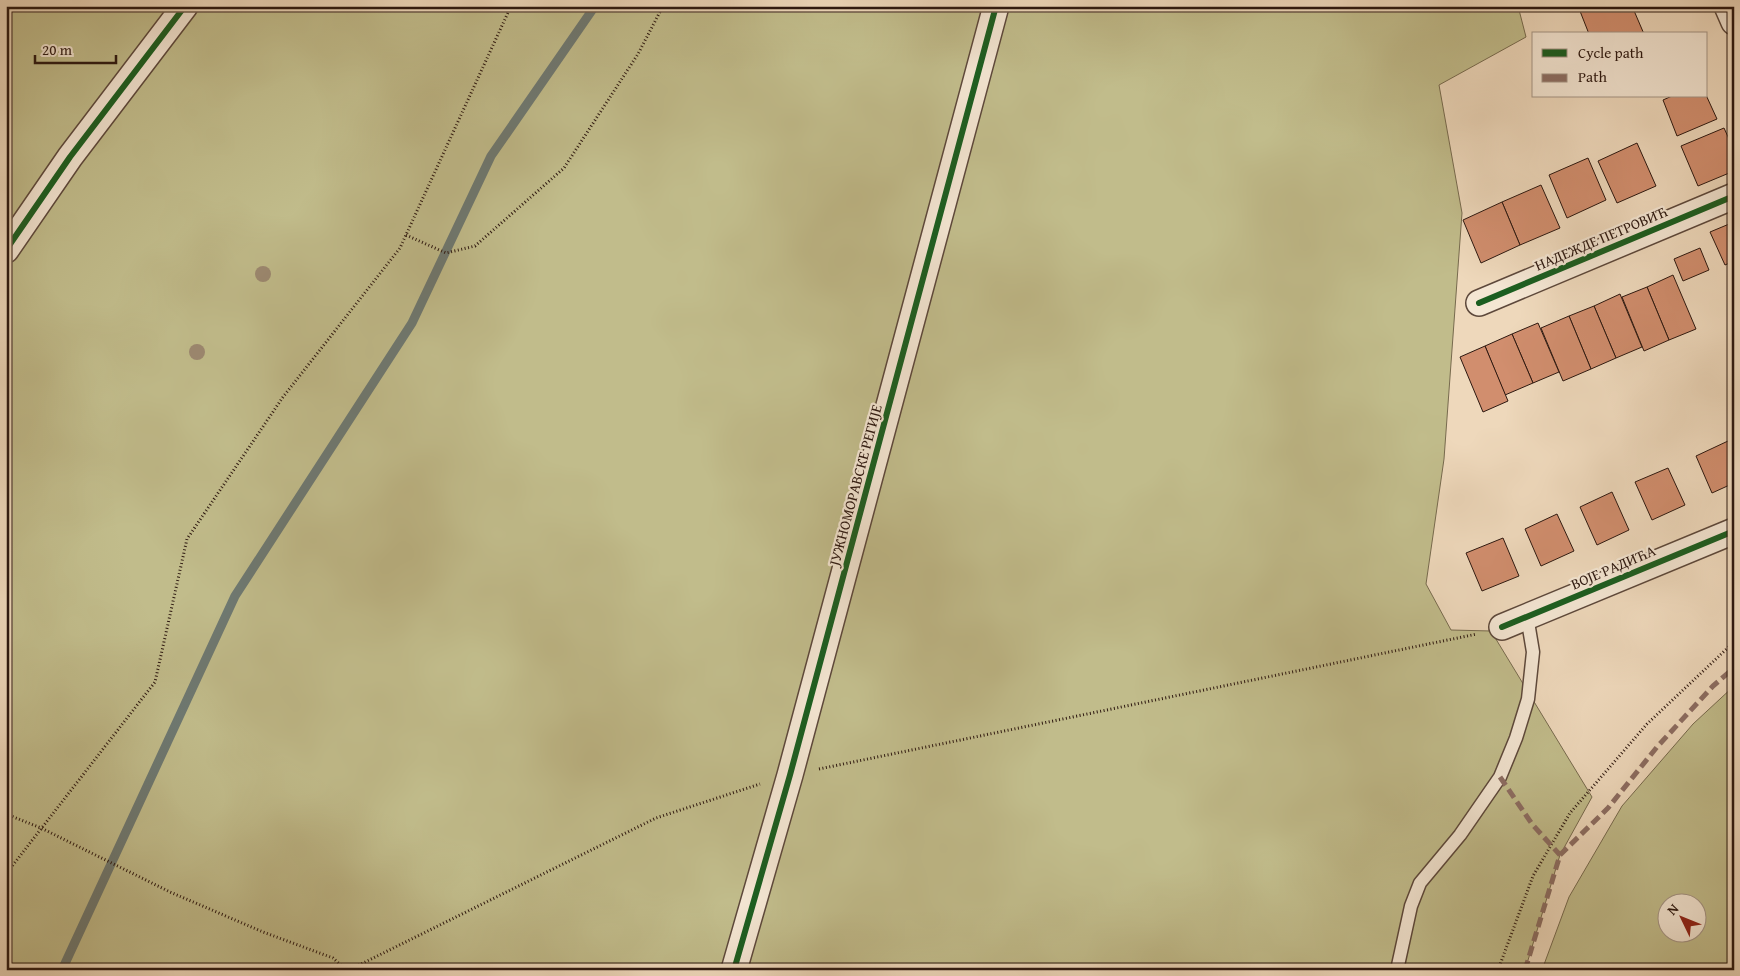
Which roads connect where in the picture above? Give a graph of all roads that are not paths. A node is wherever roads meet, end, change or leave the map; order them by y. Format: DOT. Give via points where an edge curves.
graph roads {
  1 [pos="185,6"];
  2 [pos="996,6"];
  3 [pos="1727,6"];
  4 [pos="1734,22"];
  5 [pos="1734,196"];
  6 [pos="6,250"];
  7 [pos="1479,303"];
  8 [pos="1734,531"];
  9 [pos="1527,616"];
  10 [pos="1502,627"];
  11 [pos="734,970"];
  12 [pos="1397,970"];
  1 -- 6 [label="street" via="70,157"];
  2 -- 11 [label="street, ЈУЖНОМОРАВСКЕ РЕГИЈЕ" via="790,774"];
  3 -- 4 [label="street"];
  5 -- 7 [label="street, НАДЕЖДЕ ПЕТРОВИЋ"];
  8 -- 9 [label="street, ВОЈЕ РАДИЋА"];
  9 -- 10 [label="street, ВОЈЕ РАДИЋА"];
  9 -- 12 [label="lane" via="1533,652 1528,699 1516,738 1500,777 1460,835 1420,883 1410,906"];
}
